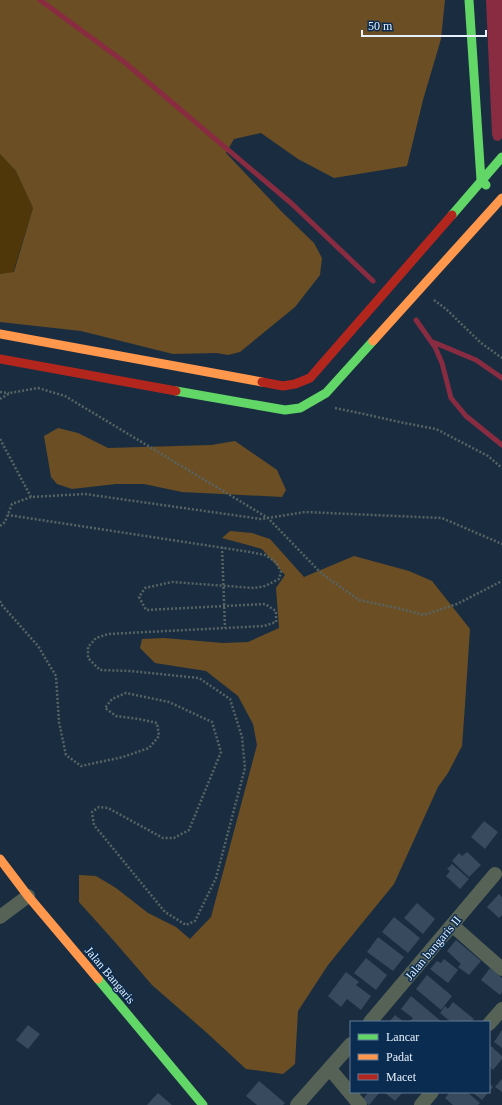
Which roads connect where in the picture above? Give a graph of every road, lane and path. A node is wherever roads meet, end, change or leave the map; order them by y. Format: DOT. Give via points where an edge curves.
graph roads {
  1 [pos="469,0"];
  2 [pos="502,157"];
  3 [pos="481,180"];
  4 [pos="497,195"];
  5 [pos="421,286"];
  6 [pos="0,334"];
  7 [pos="502,358"];
  8 [pos="0,359"];
  9 [pos="0,392"];
  10 [pos="10,393"];
  11 [pos="0,399"];
  12 [pos="332,408"];
  13 [pos="0,439"];
  14 [pos="502,468"];
  15 [pos="31,497"];
  16 [pos="8,515"];
  17 [pos="268,518"];
  18 [pos="0,526"];
  19 [pos="502,544"];
  20 [pos="222,547"];
  21 [pos="502,580"];
  22 [pos="223,586"];
  23 [pos="0,601"];
  24 [pos="224,606"];
  25 [pos="225,628"];
  26 [pos="0,859"];
  27 [pos="495,874"];
  28 [pos="28,896"];
  29 [pos="0,917"];
  30 [pos="452,925"];
  31 [pos="502,968"];
  32 [pos="502,1009"];
  33 [pos="371,1021"];
  34 [pos="490,1023"];
  35 [pos="350,1045"];
  36 [pos="330,1069"];
  37 [pos="431,1093"];
  38 [pos="203,1105"];
  39 [pos="297,1105"];
  40 [pos="360,1105"];
  41 [pos="421,1105"];
  1 -- 3 [label="main road"];
  2 -- 3 [label="main road"];
  3 -- 4 [label="main road"];
  3 -- 6 [label="main road" via="310,378 295,384 283,386"];
  4 -- 5 [label="main road"];
  5 -- 7 [label="path"];
  5 -- 8 [label="main road" via="326,393 300,408 285,410"];
  9 -- 10 [label="path"];
  10 -- 11 [label="path"];
  10 -- 17 [label="path" via="38,388 65,396"];
  12 -- 14 [label="path" via="436,429 488,456"];
  13 -- 15 [label="path"];
  15 -- 16 [label="path" via="12,504"];
  15 -- 17 [label="path" via="85,494"];
  16 -- 18 [label="path"];
  16 -- 20 [label="path"];
  17 -- 19 [label="path" via="305,512 442,518"];
  17 -- 21 [label="path" via="322,574 359,600 424,614 457,604"];
  20 -- 22 [label="path"];
  20 -- 22 [label="path" via="265,555 276,562 281,572 279,579 266,586"];
  22 -- 24 [label="path"];
  22 -- 24 [label="path" via="172,582 145,588 139,597 146,610"];
  23 -- 25 [label="path" via="38,646 56,676 59,722 66,755 81,766 123,757 149,748 159,736 157,723 116,716 105,708 112,699 126,693 169,702 212,722 222,752 189,830 174,838 163,838 108,808 99,807 92,812 94,825 165,912 186,925 195,921 216,878 245,768 242,737 230,699 199,678 100,670 88,658 88,647 96,638 108,634"];
  24 -- 25 [label="path"];
  24 -- 25 [label="path" via="265,604 276,611 276,622 264,626"];
  26 -- 28 [label="main road, Jalan Bangaris"];
  27 -- 30 [label="street, Jalan bangaris II"];
  28 -- 29 [label="street"];
  28 -- 38 [label="main road, Jalan Bangaris"];
  30 -- 31 [label="street"];
  30 -- 33 [label="street, Jalan bangaris II"];
  32 -- 34 [label="street"];
  35 -- 36 [label="street"];
  36 -- 39 [label="street"];
  36 -- 40 [label="street"];
  37 -- 41 [label="street"];
}
